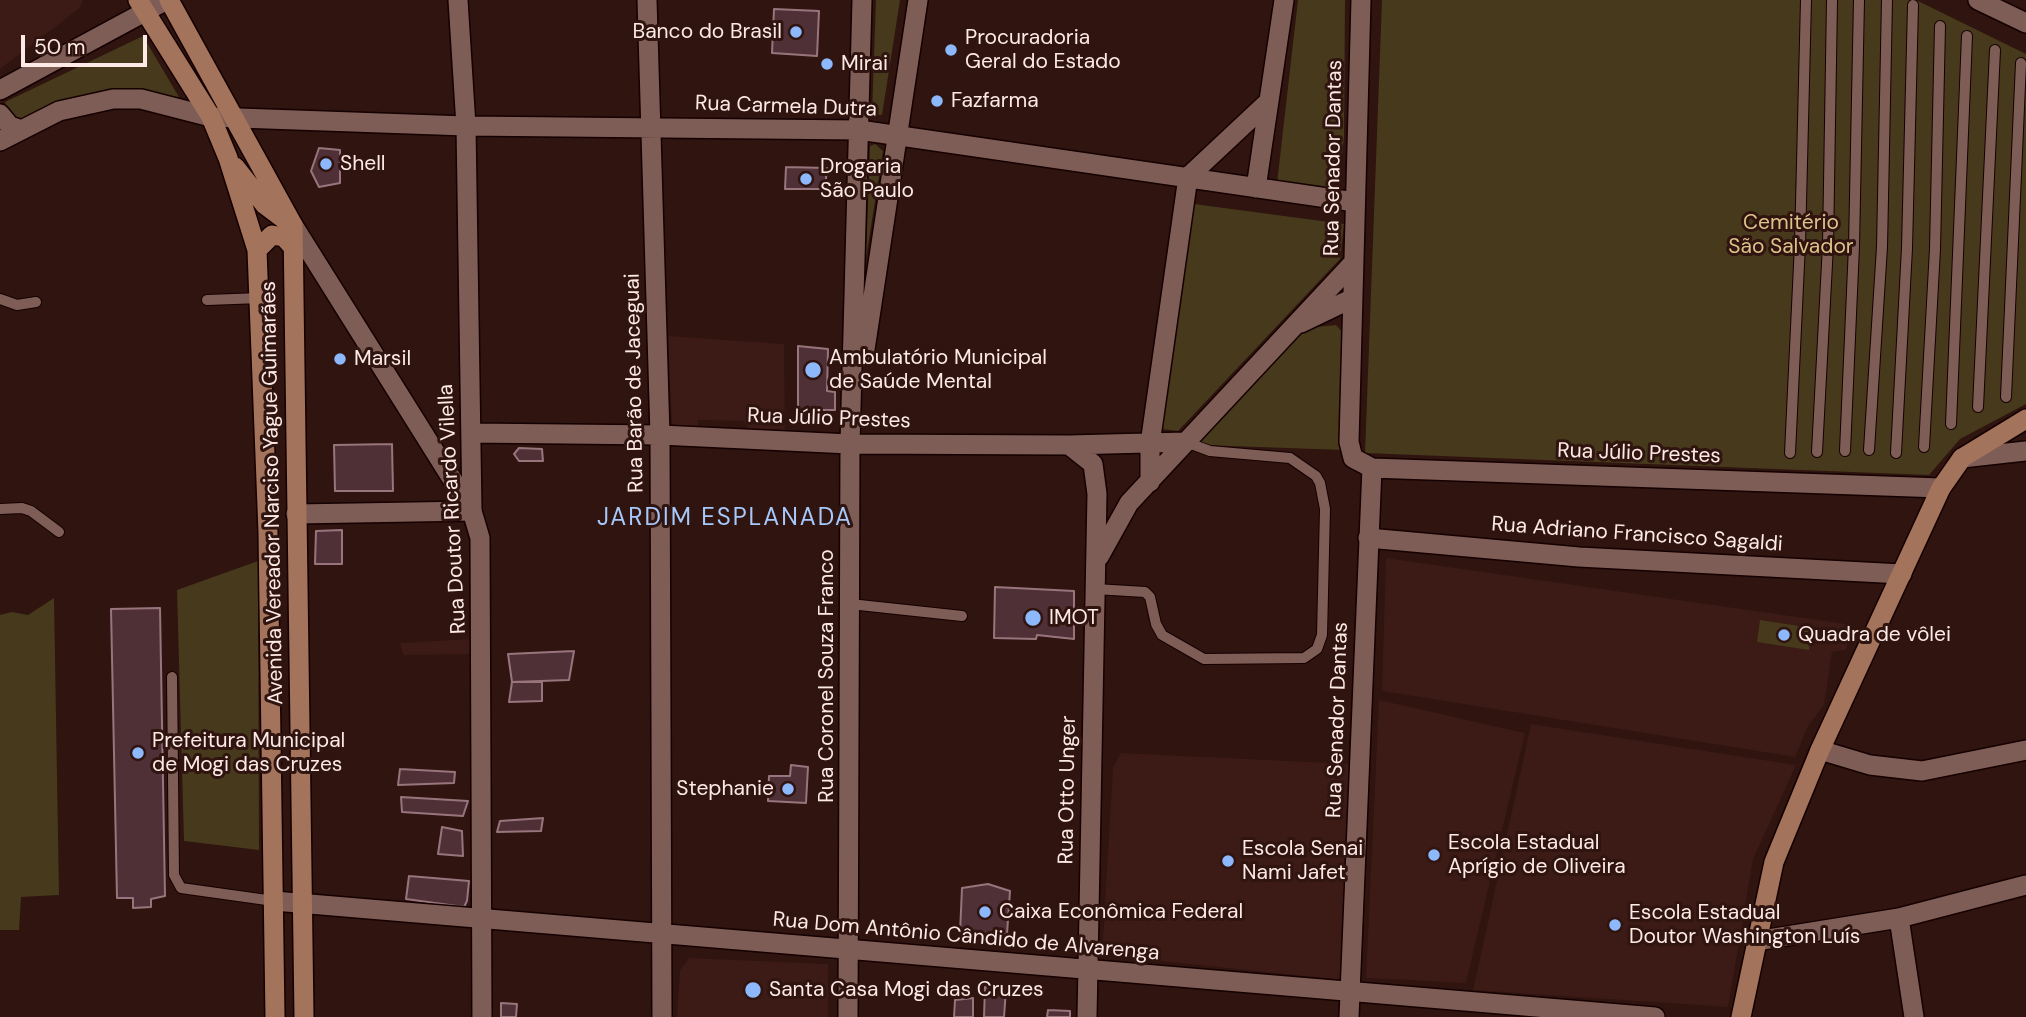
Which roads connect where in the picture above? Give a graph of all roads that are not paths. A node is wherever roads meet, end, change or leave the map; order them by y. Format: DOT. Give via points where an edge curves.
graph roads {
  1 [pos="168,0"];
  2 [pos="458,0"];
  3 [pos="647,0"];
  4 [pos="862,0"];
  5 [pos="918,0"];
  6 [pos="1284,0"];
  7 [pos="1361,0"];
  8 [pos="1806,0"];
  9 [pos="1832,0"];
  10 [pos="1859,0"];
  11 [pos="1887,0"];
  12 [pos="1978,0"];
  13 [pos="1913,5"];
  14 [pos="142,7"];
  15 [pos="2026,23"];
  16 [pos="1940,26"];
  17 [pos="1967,36"];
  18 [pos="1995,50"];
  19 [pos="2021,63"];
  20 [pos="1,93"];
  21 [pos="1266,104"];
  22 [pos="0,114"];
  23 [pos="211,117"];
  24 [pos="235,118"];
  25 [pos="466,126"];
  26 [pos="652,127"];
  27 [pos="22,130"];
  28 [pos="859,130"];
  29 [pos="897,134"];
  30 [pos="0,141"];
  31 [pos="228,158"];
  32 [pos="1188,177"];
  33 [pos="1256,188"];
  34 [pos="1354,202"];
  35 [pos="293,225"];
  36 [pos="292,246"];
  37 [pos="257,250"];
  38 [pos="1354,262"];
  39 [pos="261,298"];
  40 [pos="1353,298"];
  41 [pos="0,299"];
  42 [pos="207,300"];
  43 [pos="36,302"];
  44 [pos="1287,330"];
  45 [pos="2006,397"];
  46 [pos="1978,407"];
  47 [pos="2026,419"];
  48 [pos="1951,424"];
  49 [pos="471,433"];
  50 [pos="660,435"];
  51 [pos="1186,442"];
  52 [pos="850,444"];
  53 [pos="1150,444"];
  54 [pos="1069,445"];
  55 [pos="1924,447"];
  56 [pos="1869,450"];
  57 [pos="2026,451"];
  58 [pos="1817,452"];
  59 [pos="1845,452"];
  60 [pos="1790,453"];
  61 [pos="1896,453"];
  62 [pos="1962,458"];
  63 [pos="1372,468"];
  64 [pos="1150,482"];
  65 [pos="1941,488"];
  66 [pos="0,509"];
  67 [pos="472,511"];
  68 [pos="296,514"];
  69 [pos="59,532"];
  70 [pos="1368,538"];
  71 [pos="1096,564"];
  72 [pos="1902,574"];
  73 [pos="1095,589"];
  74 [pos="850,604"];
  75 [pos="962,616"];
  76 [pos="172,677"];
  77 [pos="1820,750"];
  78 [pos="2026,750"];
  79 [pos="2026,885"];
  80 [pos="274,901"];
  81 [pos="303,904"];
  82 [pos="1899,918"];
  83 [pos="482,920"];
  84 [pos="663,933"];
  85 [pos="1756,941"];
  86 [pos="848,950"];
  87 [pos="1087,970"];
  88 [pos="1349,992"];
  89 [pos="1530,1012"];
  90 [pos="275,1017"];
  91 [pos="304,1017"];
  92 [pos="482,1017"];
  93 [pos="662,1017"];
  94 [pos="848,1017"];
  95 [pos="1087,1017"];
  96 [pos="1349,1017"];
  97 [pos="1656,1017"];
  98 [pos="1741,1017"];
  99 [pos="1914,1017"];
  1 -- 14 [label="street"];
  1 -- 24 [label="main road"];
  2 -- 25 [label="street, Rua Doutor Ricardo Vilella"];
  3 -- 26 [label="street, Rua Barão de Jaceguai"];
  4 -- 28 [label="street, Rua Coronel Souza Franco"];
  5 -- 29 [label="street"];
  6 -- 21 [label="street"];
  7 -- 34 [label="street, Rua Senador Dantas"];
  8 -- 60 [label="lane"];
  9 -- 58 [label="lane" via="1828,245"];
  10 -- 59 [label="lane"];
  11 -- 56 [label="lane" via="1882,247"];
  12 -- 15 [label="street"];
  13 -- 61 [label="lane"];
  14 -- 20 [label="street"];
  14 -- 23 [label="main road, Avenida Vereador Narciso Yague Guimarães"];
  16 -- 55 [label="lane"];
  17 -- 48 [label="lane"];
  18 -- 46 [label="lane"];
  19 -- 45 [label="lane"];
  21 -- 32 [label="street"];
  21 -- 33 [label="street"];
  22 -- 27 [label="street" via="10,126"];
  23 -- 24 [label="street, Rua Carmela Dutra"];
  23 -- 27 [label="street, Rua Carmela Dutra" via="141,99 113,99 59,111"];
  23 -- 31 [label="main road, Avenida Vereador Narciso Yague Guimarães"];
  24 -- 25 [label="street, Rua Carmela Dutra"];
  24 -- 35 [label="main road"];
  25 -- 26 [label="street, Rua Carmela Dutra"];
  25 -- 49 [label="street, Rua Doutor Ricardo Vilella"];
  26 -- 28 [label="street, Rua Carmela Dutra"];
  26 -- 50 [label="street, Rua Barão de Jaceguai"];
  27 -- 30 [label="street, Rua Carmela Dutra"];
  28 -- 29 [label="street, Rua Carmela Dutra"];
  28 -- 52 [label="street, Rua Coronel Souza Franco"];
  29 -- 32 [label="street, Rua Carmela Dutra"];
  29 -- 52 [label="street"];
  31 -- 35 [label="main road" via="265,205"];
  31 -- 37 [label="main road, Avenida Vereador Narciso Yague Guimarães"];
  32 -- 33 [label="street, Rua Carmela Dutra"];
  32 -- 53 [label="street"];
  33 -- 34 [label="street, Rua Carmela Dutra"];
  34 -- 38 [label="street, Rua Senador Dantas"];
  35 -- 36 [label="main road, Avenida Vereador Narciso Yague Guimarães"];
  35 -- 67 [label="street"];
  36 -- 37 [label="main road" via="284,237 272,235"];
  36 -- 68 [label="main road, Avenida Vereador Narciso Yague Guimarães"];
  37 -- 39 [label="main road, Avenida Vereador Narciso Yague Guimarães"];
  38 -- 40 [label="street, Rua Senador Dantas"];
  38 -- 44 [label="street, Rua Otto Unger"];
  39 -- 42 [label="lane"];
  39 -- 80 [label="main road, Avenida Vereador Narciso Yague Guimarães"];
  40 -- 44 [label="street"];
  40 -- 63 [label="street, Rua Senador Dantas" via="1349,442 1353,458"];
  41 -- 43 [label="lane" via="17,305"];
  44 -- 51 [label="street, Rua Otto Unger"];
  47 -- 62 [label="main road"];
  49 -- 50 [label="street, Rua Júlio Prestes"];
  49 -- 67 [label="street, Rua Doutor Ricardo Vilella"];
  50 -- 52 [label="street, Rua Júlio Prestes"];
  50 -- 84 [label="street, Rua Barão de Jaceguai"];
  51 -- 53 [label="street, Rua Júlio Prestes"];
  51 -- 64 [label="street, Rua Otto Unger"];
  51 -- 73 [label="lane" via="1210,451 1290,458 1321,483 1325,509 1322,635 1317,649 1304,658 1204,659 1162,635 1145,592"];
  52 -- 54 [label="street, Rua Júlio Prestes"];
  52 -- 74 [label="street, Rua Coronel Souza Franco"];
  53 -- 54 [label="street, Rua Júlio Prestes"];
  53 -- 64 [label="street"];
  54 -- 71 [label="street, Rua Otto Unger" via="1093,464 1096,474"];
  57 -- 62 [label="street"];
  62 -- 65 [label="main road"];
  63 -- 65 [label="street, Rua Júlio Prestes"];
  63 -- 70 [label="street, Rua Senador Dantas"];
  64 -- 71 [label="street, Rua Otto Unger" via="1116,522"];
  65 -- 72 [label="main road"];
  66 -- 69 [label="lane" via="31,511"];
  67 -- 68 [label="street"];
  67 -- 83 [label="street, Rua Doutor Ricardo Vilella" via="482,565"];
  68 -- 81 [label="main road, Avenida Vereador Narciso Yague Guimarães"];
  70 -- 72 [label="street, Rua Adriano Francisco Sagaldi" via="1579,557"];
  70 -- 88 [label="street, Rua Senador Dantas"];
  71 -- 73 [label="street, Rua Otto Unger"];
  72 -- 77 [label="main road"];
  73 -- 87 [label="street, Rua Otto Unger"];
  74 -- 75 [label="lane"];
  74 -- 86 [label="street, Rua Coronel Souza Franco"];
  76 -- 80 [label="lane" via="174,876 181,888"];
  77 -- 78 [label="street" via="1870,765 1922,771"];
  77 -- 85 [label="main road" via="1774,862"];
  79 -- 82 [label="street"];
  80 -- 81 [label="street, Rua Dom Antônio Cândido de Alvarenga"];
  80 -- 90 [label="main road, Avenida Vereador Narciso Yague Guimarães"];
  81 -- 83 [label="street, Rua Dom Antônio Cândido de Alvarenga"];
  81 -- 91 [label="main road, Avenida Vereador Narciso Yague Guimarães"];
  82 -- 85 [label="street"];
  82 -- 99 [label="street"];
  83 -- 84 [label="street, Rua Dom Antônio Cândido de Alvarenga"];
  83 -- 92 [label="street, Rua Doutor Ricardo Vilella"];
  84 -- 86 [label="street, Rua Dom Antônio Cândido de Alvarenga"];
  84 -- 93 [label="street, Rua Barão de Jaceguai"];
  85 -- 98 [label="main road"];
  86 -- 87 [label="street, Rua Dom Antônio Cândido de Alvarenga"];
  86 -- 94 [label="street, Rua Coronel Souza Franco"];
  87 -- 88 [label="street, Rua Dom Antônio Cândido de Alvarenga"];
  87 -- 95 [label="street, Rua Otto Unger"];
  88 -- 89 [label="street, Rua Dom Antônio Cândido de Alvarenga"];
  88 -- 96 [label="street, Rua Senador Dantas"];
  89 -- 97 [label="street, Rua Dom Antônio Cândido de Alvarenga"];
}
